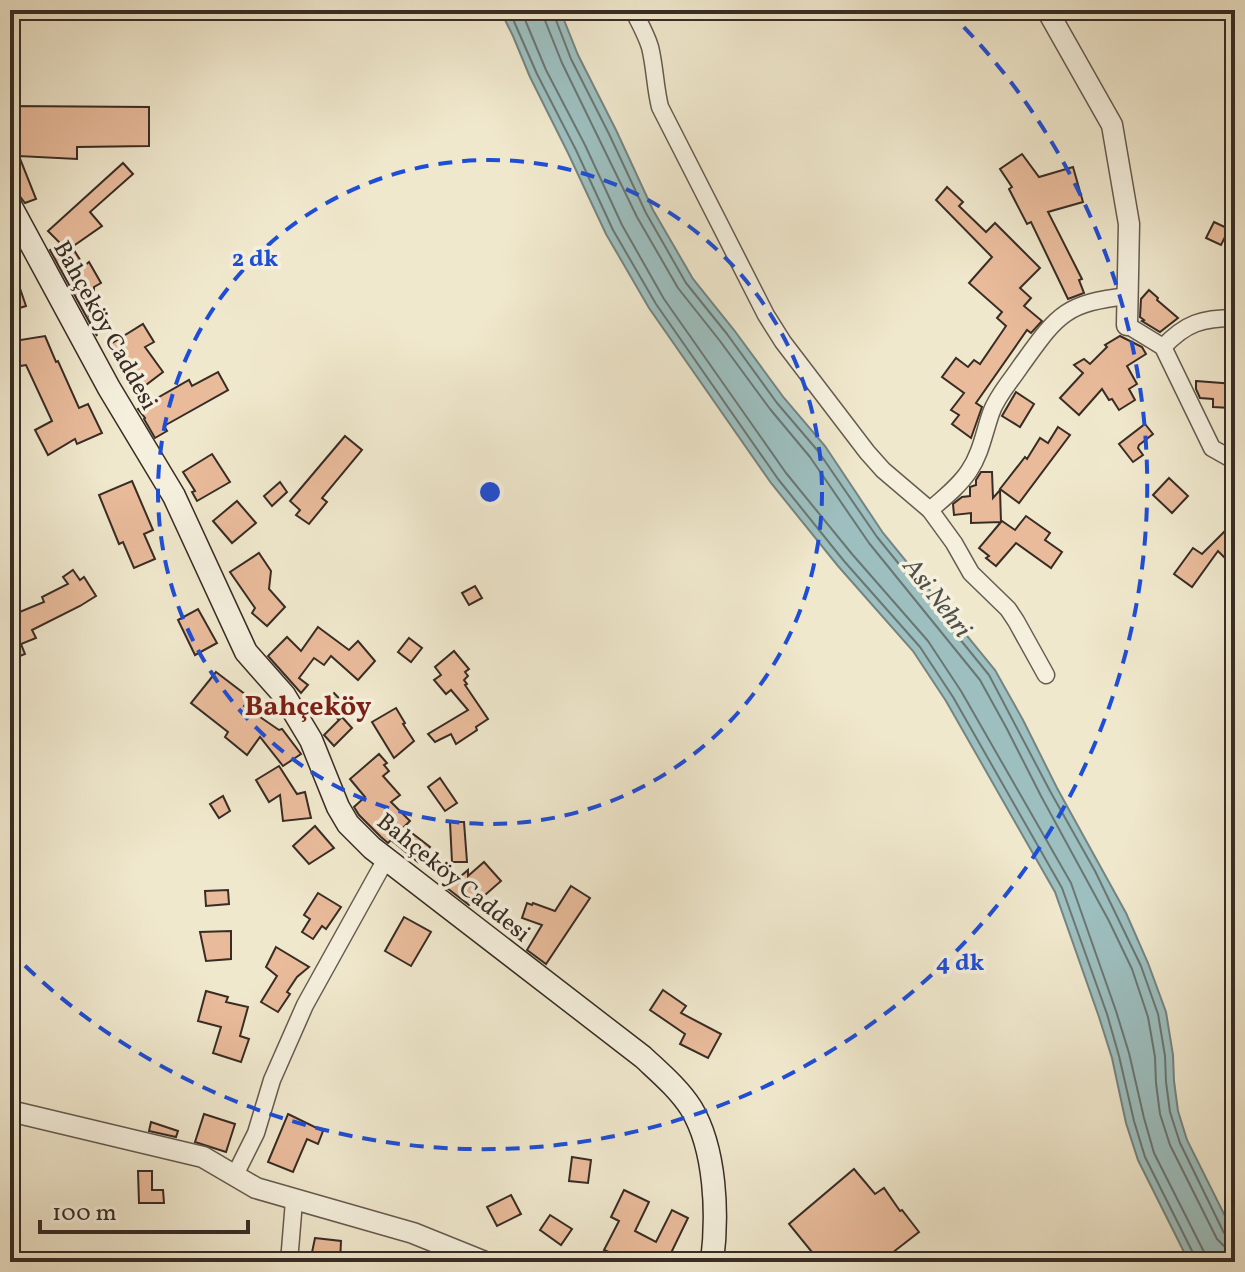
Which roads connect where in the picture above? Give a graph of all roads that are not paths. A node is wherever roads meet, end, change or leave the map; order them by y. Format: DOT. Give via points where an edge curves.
graph roads {
  1 [pos="633,10"];
  2 [pos="1047,10"];
  3 [pos="10,205"];
  4 [pos="1128,296"];
  5 [pos="1235,318"];
  6 [pos="1127,325"];
  7 [pos="1163,347"];
  8 [pos="1235,461"];
  9 [pos="930,510"];
  10 [pos="1046,675"];
  11 [pos="386,859"];
  12 [pos="10,1111"];
  13 [pos="235,1175"];
  14 [pos="294,1201"];
  15 [pos="289,1262"];
  16 [pos="485,1262"];
  17 [pos="712,1262"];
  1 -- 9 [label="street" via="650,48 660,107 766,315 867,452"];
  2 -- 4 [label="street" via="1112,125 1129,224"];
  3 -- 11 [label="main road, Bahçeköy Caddesi" via="174,496 246,652 302,724 348,824"];
  4 -- 6 [label="street"];
  4 -- 9 [label="street" via="1082,304 1050,326 998,398 969,471"];
  5 -- 7 [label="street" via="1195,323"];
  6 -- 7 [label="street"];
  7 -- 8 [label="street" via="1212,448"];
  9 -- 10 [label="street" via="971,573 1008,609"];
  11 -- 13 [label="street" via="305,1005"];
  11 -- 17 [label="main road, Bahçeköy Caddesi" via="671,1083 691,1109 712,1172"];
  12 -- 13 [label="street" via="203,1157"];
  13 -- 14 [label="street"];
  14 -- 15 [label="street"];
  14 -- 16 [label="street" via="413,1233"];
}
